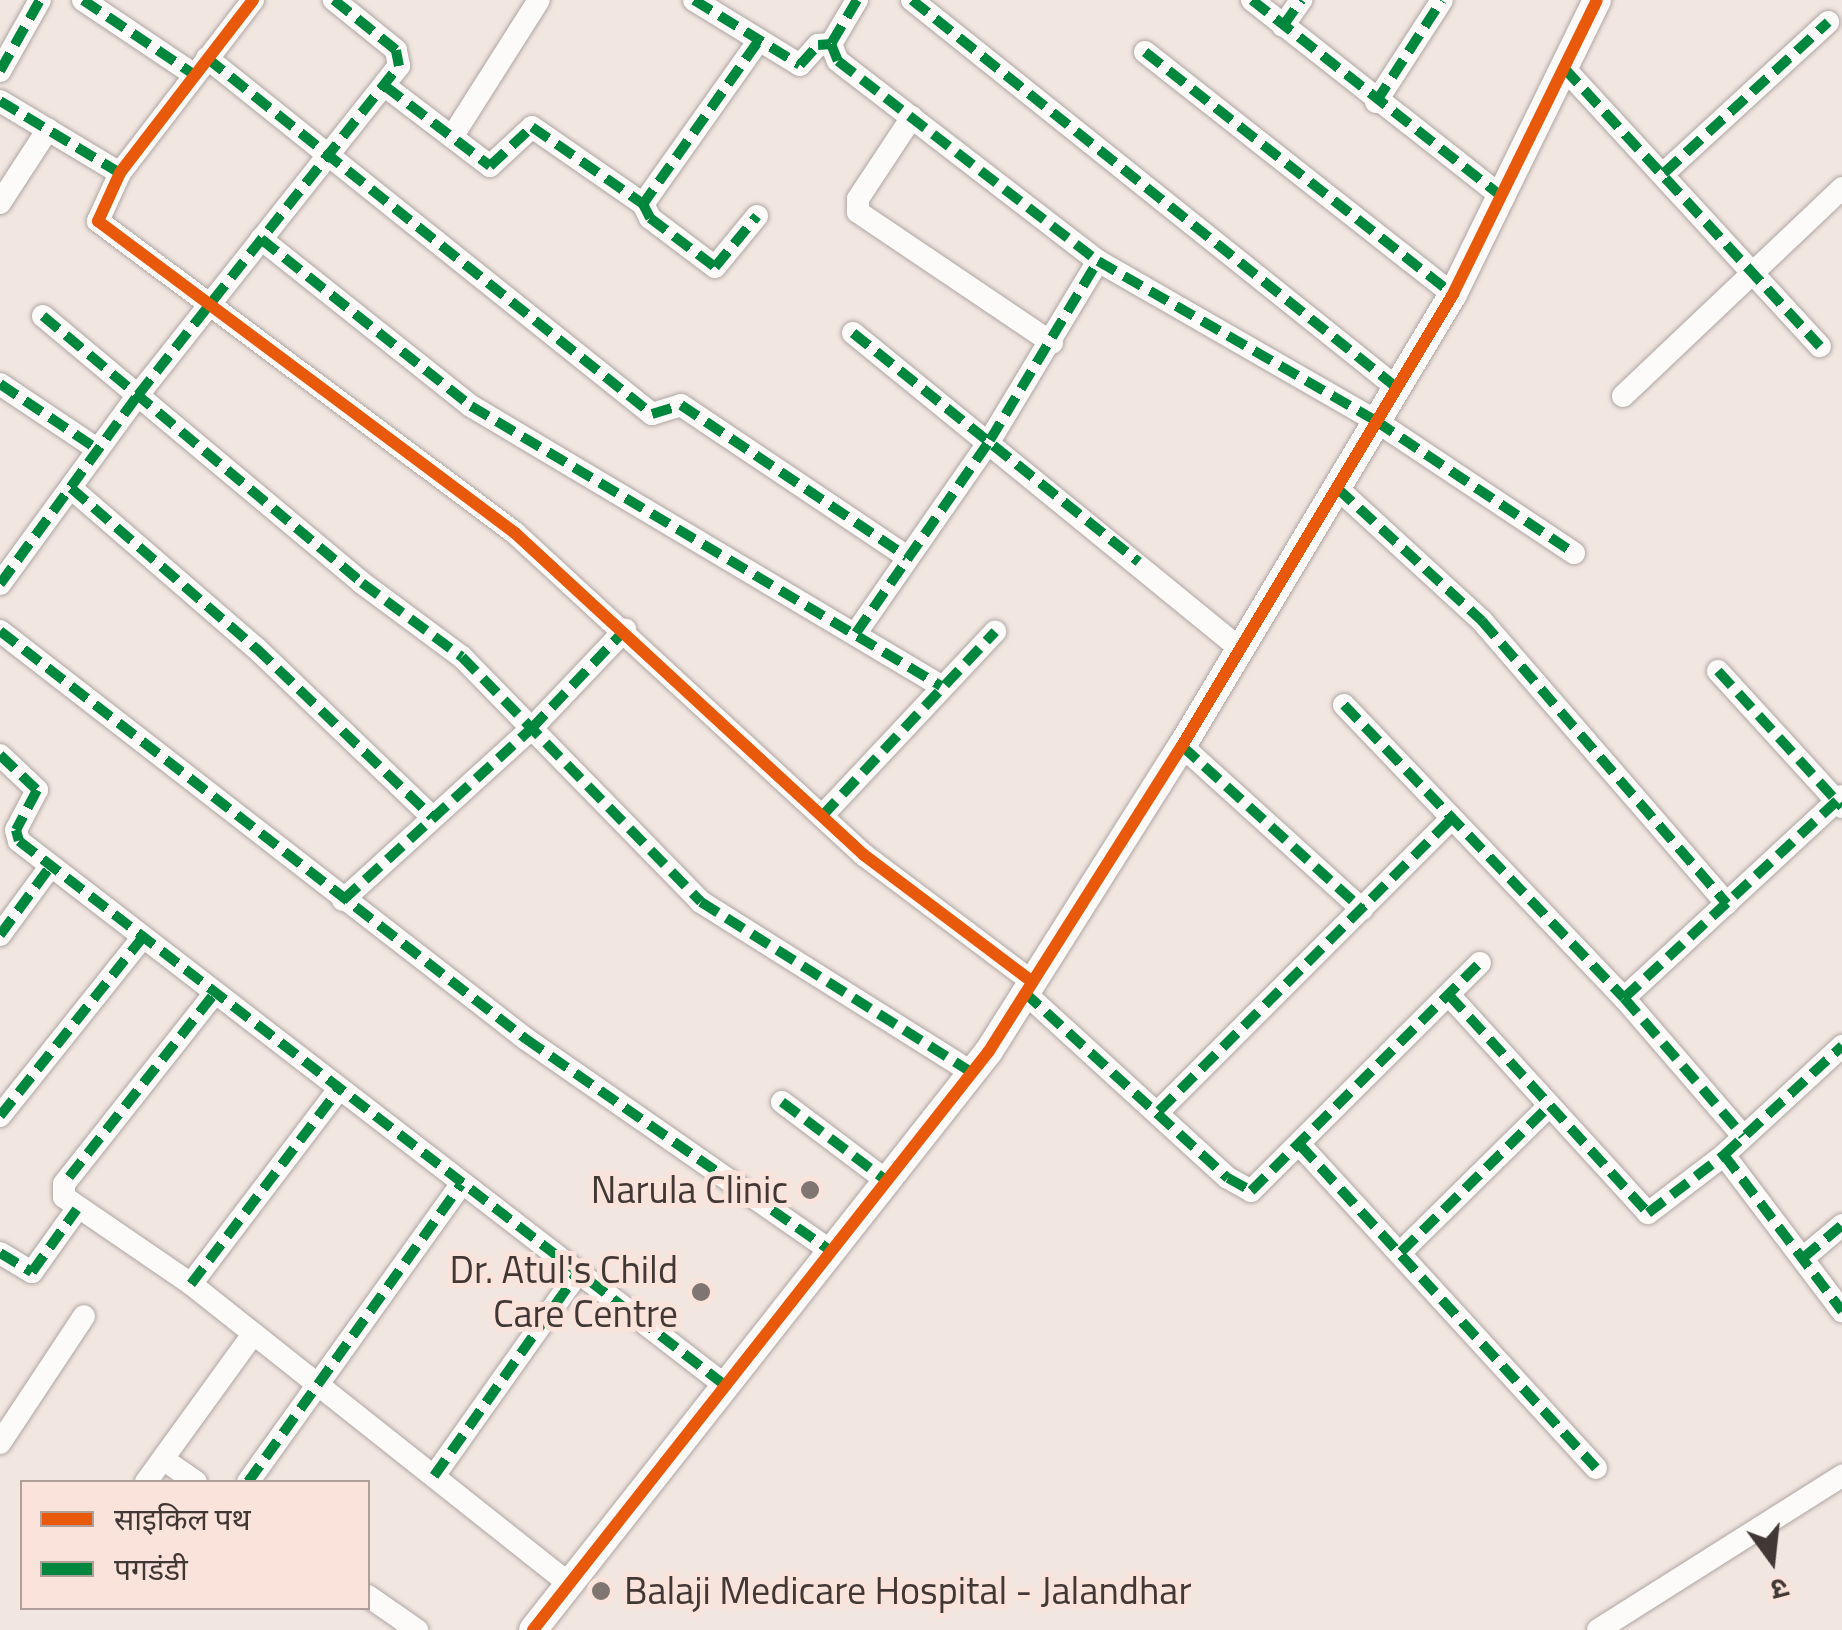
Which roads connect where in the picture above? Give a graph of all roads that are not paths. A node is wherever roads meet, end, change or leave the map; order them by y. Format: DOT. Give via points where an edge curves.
graph roads {
  1 [pos="40,0"];
  2 [pos="83,0"];
  3 [pos="253,0"];
  4 [pos="539,0"];
  5 [pos="694,0"];
  6 [pos="857,0"];
  7 [pos="912,0"];
  8 [pos="1252,0"];
  9 [pos="1300,0"];
  10 [pos="1442,0"];
  11 [pos="1597,0"];
  12 [pos="348,4"];
  13 [pos="1828,22"];
  14 [pos="1283,26"];
  15 [pos="756,42"];
  16 [pos="831,44"];
  17 [pos="1145,52"];
  18 [pos="200,66"];
  19 [pos="1564,68"];
  20 [pos="0,71"];
  21 [pos="385,86"];
  22 [pos="0,101"];
  23 [pos="1376,102"];
  24 [pos="912,118"];
  25 [pos="48,129"];
  26 [pos="452,137"];
  27 [pos="326,156"];
  28 [pos="120,173"];
  29 [pos="1664,173"];
  30 [pos="1842,188"];
  31 [pos="1504,198"];
  32 [pos="0,204"];
  33 [pos="643,204"];
  34 [pos="757,216"];
  35 [pos="261,239"];
  36 [pos="1098,261"];
  37 [pos="1754,269"];
  38 [pos="1452,294"];
  39 [pos="210,301"];
  40 [pos="43,316"];
  41 [pos="854,333"];
  42 [pos="1052,343"];
  43 [pos="1820,346"];
  44 [pos="0,384"];
  45 [pos="1396,387"];
  46 [pos="138,395"];
  47 [pos="1622,396"];
  48 [pos="1376,421"];
  49 [pos="990,440"];
  50 [pos="97,449"];
  51 [pos="71,488"];
  52 [pos="1337,488"];
  53 [pos="1574,553"];
  54 [pos="907,556"];
  55 [pos="0,584"];
  56 [pos="625,630"];
  57 [pos="0,631"];
  58 [pos="995,632"];
  59 [pos="856,633"];
  60 [pos="1239,648"];
  61 [pos="1718,671"];
  62 [pos="942,686"];
  63 [pos="1344,705"];
  64 [pos="530,729"];
  65 [pos="1182,746"];
  66 [pos="0,755"];
  67 [pos="1840,801"];
  68 [pos="822,816"];
  69 [pos="432,817"];
  70 [pos="1450,819"];
  71 [pos="50,867"];
  72 [pos="342,900"];
  73 [pos="1728,904"];
  74 [pos="1362,909"];
  75 [pos="0,935"];
  76 [pos="143,937"];
  77 [pos="1480,963"];
  78 [pos="1028,986"];
  79 [pos="214,994"];
  80 [pos="1449,995"];
  81 [pos="1624,998"];
  82 [pos="1842,1046"];
  83 [pos="973,1074"];
  84 [pos="338,1090"];
  85 [pos="782,1102"];
  86 [pos="1548,1107"];
  87 [pos="1160,1111"];
  88 [pos="0,1116"];
  89 [pos="1744,1136"];
  90 [pos="1300,1145"];
  91 [pos="1724,1154"];
  92 [pos="887,1180"];
  93 [pos="461,1184"];
  94 [pos="77,1209"];
  95 [pos="1842,1225"];
  96 [pos="831,1251"];
  97 [pos="1402,1252"];
  98 [pos="0,1253"];
  99 [pos="1802,1258"];
  100 [pos="577,1274"];
  101 [pos="191,1284"];
  102 [pos="1842,1312"];
  103 [pos="84,1316"];
  104 [pos="253,1334"];
  105 [pos="316,1384"];
  106 [pos="726,1386"];
  107 [pos="0,1442"];
  108 [pos="163,1459"];
  109 [pos="1596,1468"];
  110 [pos="434,1476"];
  111 [pos="1842,1476"];
  112 [pos="147,1480"];
  113 [pos="193,1480"];
  114 [pos="249,1480"];
  115 [pos="568,1584"];
  116 [pos="370,1597"];
  117 [pos="417,1630"];
  118 [pos="534,1630"];
  119 [pos="1598,1630"];
  1 -- 20 [label="street"];
  2 -- 18 [label="street"];
  3 -- 18 [label="street"];
  4 -- 26 [label="street"];
  5 -- 15 [label="street"];
  6 -- 16 [label="street"];
  7 -- 45 [label="street"];
  8 -- 14 [label="street"];
  9 -- 14 [label="street"];
  10 -- 23 [label="street"];
  11 -- 19 [label="street"];
  12 -- 21 [label="street" via="400,57"];
  13 -- 29 [label="street"];
  14 -- 23 [label="street"];
  15 -- 16 [label="street" via="800,64 818,46"];
  15 -- 33 [label="street"];
  16 -- 24 [label="street" via="834,57"];
  17 -- 38 [label="street"];
  18 -- 27 [label="street"];
  18 -- 28 [label="street"];
  19 -- 29 [label="street"];
  19 -- 31 [label="street"];
  21 -- 26 [label="street"];
  21 -- 27 [label="street"];
  22 -- 25 [label="street"];
  23 -- 31 [label="street"];
  24 -- 36 [label="street"];
  24 -- 42 [label="street" via="858,199 858,212"];
  25 -- 28 [label="street"];
  25 -- 32 [label="street"];
  26 -- 33 [label="street" via="492,166 528,128 537,129"];
  27 -- 35 [label="street"];
  27 -- 54 [label="street" via="652,414 681,404"];
  28 -- 39 [label="street" via="98,221"];
  29 -- 37 [label="street"];
  30 -- 37 [label="street"];
  31 -- 38 [label="street"];
  33 -- 34 [label="street" via="650,218 715,266"];
  35 -- 39 [label="street"];
  35 -- 59 [label="street" via="471,406 746,574"];
  36 -- 42 [label="street"];
  36 -- 48 [label="street"];
  37 -- 43 [label="street"];
  37 -- 47 [label="street"];
  38 -- 45 [label="street"];
  39 -- 46 [label="street"];
  39 -- 56 [label="street" via="515,533"];
  40 -- 46 [label="street"];
  41 -- 49 [label="street"];
  42 -- 49 [label="street"];
  44 -- 50 [label="street"];
  45 -- 48 [label="street"];
  46 -- 50 [label="street"];
  46 -- 64 [label="street" via="362,583 462,657"];
  48 -- 52 [label="street"];
  48 -- 53 [label="street"];
  49 -- 54 [label="street"];
  49 -- 60 [label="street"];
  50 -- 51 [label="street"];
  51 -- 55 [label="street"];
  51 -- 69 [label="street" via="256,648"];
  52 -- 60 [label="street"];
  52 -- 73 [label="street" via="1482,621"];
  54 -- 59 [label="street"];
  56 -- 64 [label="street"];
  56 -- 68 [label="street"];
  57 -- 72 [label="street"];
  58 -- 62 [label="street"];
  59 -- 62 [label="street"];
  60 -- 65 [label="street"];
  61 -- 67 [label="street"];
  62 -- 68 [label="street"];
  63 -- 70 [label="street"];
  64 -- 69 [label="street"];
  64 -- 83 [label="street" via="700,902"];
  65 -- 74 [label="street"];
  65 -- 78 [label="street"];
  66 -- 71 [label="street" via="37,790 16,835"];
  67 -- 73 [label="street"];
  68 -- 78 [label="street"];
  69 -- 72 [label="street"];
  70 -- 74 [label="street"];
  70 -- 81 [label="street"];
  71 -- 75 [label="street"];
  71 -- 76 [label="street"];
  72 -- 96 [label="street" via="620,1108"];
  73 -- 81 [label="street"];
  74 -- 87 [label="street"];
  76 -- 79 [label="street"];
  76 -- 88 [label="street"];
  77 -- 80 [label="street"];
  78 -- 83 [label="street"];
  78 -- 87 [label="street"];
  79 -- 84 [label="street"];
  79 -- 94 [label="street" via="64,1184 62,1193"];
  80 -- 86 [label="street"];
  80 -- 90 [label="street"];
  81 -- 89 [label="street"];
  82 -- 89 [label="street"];
  83 -- 92 [label="street"];
  84 -- 93 [label="street"];
  84 -- 101 [label="street"];
  85 -- 92 [label="street"];
  86 -- 91 [label="street" via="1648,1213"];
  86 -- 97 [label="street"];
  87 -- 90 [label="street" via="1244,1190 1258,1189"];
  89 -- 91 [label="street"];
  90 -- 97 [label="street"];
  91 -- 99 [label="street"];
  92 -- 96 [label="street"];
  93 -- 100 [label="street"];
  93 -- 105 [label="street"];
  94 -- 98 [label="street" via="32,1272"];
  94 -- 101 [label="street"];
  95 -- 99 [label="street"];
  96 -- 106 [label="street"];
  97 -- 109 [label="street"];
  99 -- 102 [label="street"];
  100 -- 106 [label="street"];
  100 -- 110 [label="street"];
  101 -- 104 [label="street"];
  103 -- 107 [label="street"];
  104 -- 105 [label="street"];
  104 -- 108 [label="street"];
  105 -- 110 [label="street"];
  105 -- 114 [label="street"];
  106 -- 115 [label="street"];
  108 -- 112 [label="street"];
  108 -- 113 [label="street"];
  110 -- 115 [label="street"];
  111 -- 119 [label="street"];
  115 -- 118 [label="street"];
  116 -- 117 [label="street"];
}
